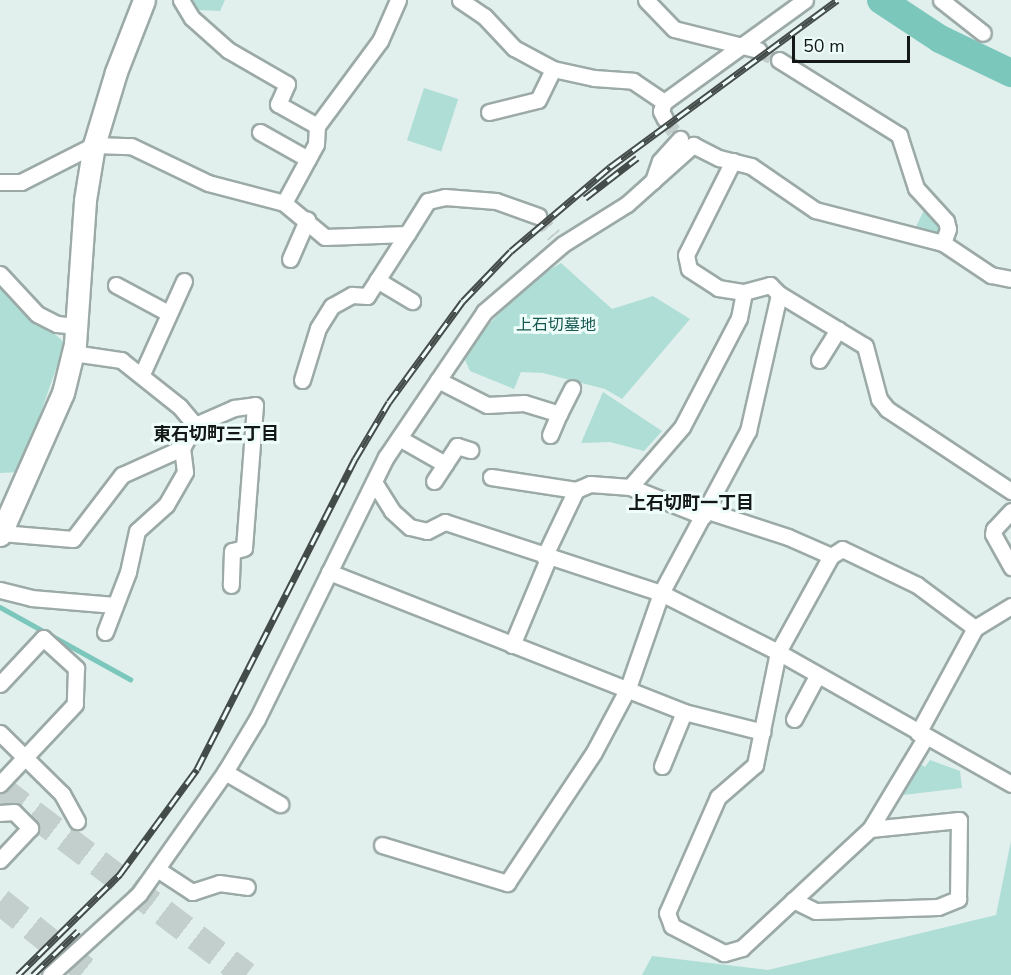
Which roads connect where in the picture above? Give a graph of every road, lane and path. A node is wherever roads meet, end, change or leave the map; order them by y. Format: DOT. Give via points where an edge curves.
graph roads {
  1 [pos="144,0"];
  2 [pos="181,0"];
  3 [pos="398,0"];
  4 [pos="460,0"];
  5 [pos="646,0"];
  6 [pos="805,0"];
  7 [pos="941,0"];
  8 [pos="983,33"];
  9 [pos="751,48"];
  10 [pos="779,60"];
  11 [pos="553,69"];
  12 [pos="664,102"];
  13 [pos="489,112"];
  14 [pos="665,119"];
  15 [pos="316,126"];
  16 [pos="260,132"];
  17 [pos="680,139"];
  18 [pos="94,145"];
  19 [pos="308,159"];
  20 [pos="733,161"];
  21 [pos="0,182"];
  22 [pos="652,183"];
  23 [pos="284,203"];
  24 [pos="538,216"];
  25 [pos="307,220"];
  26 [pos="407,234"];
  27 [pos="943,243"];
  28 [pos="290,259"];
  29 [pos="0,274"];
  30 [pos="1011,279"];
  31 [pos="377,280"];
  32 [pos="184,281"];
  33 [pos="116,285"];
  34 [pos="744,292"];
  35 [pos="779,294"];
  36 [pos="412,301"];
  37 [pos="168,313"];
  38 [pos="76,326"];
  39 [pos="838,330"];
  40 [pos="73,353"];
  41 [pos="819,360"];
  42 [pos="142,374"];
  43 [pos="302,380"];
  44 [pos="438,380"];
  45 [pos="572,388"];
  46 [pos="560,414"];
  47 [pos="195,425"];
  48 [pos="550,435"];
  49 [pos="399,438"];
  50 [pos="182,448"];
  51 [pos="470,450"];
  52 [pos="445,464"];
  53 [pos="491,477"];
  54 [pos="434,481"];
  55 [pos="374,482"];
  56 [pos="630,487"];
  57 [pos="576,490"];
  58 [pos="1011,491"];
  59 [pos="1011,511"];
  60 [pos="704,513"];
  61 [pos="0,534"];
  62 [pos="831,556"];
  63 [pos="546,558"];
  64 [pos="1011,567"];
  65 [pos="329,572"];
  66 [pos="231,585"];
  67 [pos="0,590"];
  68 [pos="661,593"];
  69 [pos="115,605"];
  70 [pos="1011,606"];
  71 [pos="975,628"];
  72 [pos="105,632"];
  73 [pos="512,645"];
  74 [pos="778,652"];
  75 [pos="817,675"];
  76 [pos="0,684"];
  77 [pos="628,688"];
  78 [pos="684,711"];
  79 [pos="794,719"];
  80 [pos="763,732"];
  81 [pos="0,733"];
  82 [pos="921,736"];
  83 [pos="26,758"];
  84 [pos="662,766"];
  85 [pos="225,772"];
  86 [pos="0,784"];
  87 [pos="1011,784"];
  88 [pos="280,804"];
  89 [pos="0,813"];
  90 [pos="77,821"];
  91 [pos="870,829"];
  92 [pos="382,845"];
  93 [pos="0,860"];
  94 [pos="157,869"];
  95 [pos="247,887"];
  96 [pos="793,900"];
  97 [pos="50,975"];
  1 -- 18 [label="street"];
  2 -- 15 [label="street" via="192,18 228,50 287,84 278,104"];
  3 -- 15 [label="street" via="380,40"];
  4 -- 11 [label="street" via="484,16 514,48"];
  5 -- 9 [label="street" via="674,28"];
  6 -- 9 [label="street"];
  7 -- 8 [label="street"];
  9 -- 12 [label="street"];
  10 -- 27 [label="street" via="899,135 916,188 946,221 948,229"];
  11 -- 12 [label="street" via="644,86"];
  11 -- 13 [label="street" via="538,100"];
  12 -- 14 [label="street" via="661,111"];
  15 -- 19 [label="street" via="316,144"];
  16 -- 19 [label="street"];
  17 -- 22 [label="street" via="660,162"];
  18 -- 21 [label="street" via="21,182"];
  18 -- 23 [label="street" via="131,146 208,183"];
  18 -- 38 [label="street"];
  19 -- 23 [label="street"];
  20 -- 22 [label="street" via="693,145"];
  20 -- 27 [label="street" via="751,166 814,210"];
  20 -- 34 [label="street" via="686,255 689,269 706,283"];
  22 -- 44 [label="street" via="559,239 484,312"];
  23 -- 25 [label="street"];
  24 -- 26 [label="street" via="496,201 445,197 428,201"];
  25 -- 26 [label="street" via="325,237"];
  25 -- 28 [label="street"];
  26 -- 31 [label="street"];
  27 -- 30 [label="street" via="991,276"];
  29 -- 38 [label="street" via="37,314 57,324"];
  31 -- 36 [label="street"];
  31 -- 43 [label="street" via="367,296 352,295 332,306 318,328"];
  32 -- 37 [label="street"];
  33 -- 37 [label="street"];
  34 -- 35 [label="street" via="770,285"];
  34 -- 56 [label="street" via="739,318 682,428"];
  35 -- 39 [label="street"];
  35 -- 60 [label="street" via="748,432"];
  37 -- 42 [label="street"];
  38 -- 40 [label="street"];
  39 -- 41 [label="street"];
  39 -- 58 [label="street" via="865,346 879,399 886,409"];
  40 -- 42 [label="street" via="121,360"];
  40 -- 61 [label="street" via="63,393"];
  42 -- 47 [label="street"];
  44 -- 46 [label="street" via="487,405 524,403"];
  44 -- 49 [label="street"];
  45 -- 46 [label="street"];
  46 -- 48 [label="street"];
  47 -- 50 [label="street"];
  47 -- 66 [label="street" via="234,408 255,405 244,548 232,551"];
  49 -- 52 [label="street"];
  49 -- 55 [label="street"];
  50 -- 61 [label="street" via="122,475 74,539"];
  50 -- 69 [label="street" via="185,472 166,505 138,531"];
  51 -- 52 [label="street" via="457,446"];
  52 -- 54 [label="street"];
  53 -- 57 [label="street"];
  55 -- 63 [label="street" via="392,510 410,527 427,531 445,522"];
  55 -- 65 [label="street"];
  56 -- 57 [label="street" via="590,484"];
  56 -- 60 [label="street"];
  57 -- 63 [label="street"];
  59 -- 64 [label="street" via="993,534"];
  60 -- 62 [label="street" via="788,537"];
  60 -- 68 [label="street"];
  62 -- 71 [label="street" via="842,549 917,585"];
  62 -- 74 [label="street"];
  63 -- 68 [label="street"];
  63 -- 73 [label="street"];
  65 -- 73 [label="street"];
  65 -- 85 [label="street" via="257,719"];
  67 -- 69 [label="street" via="31,598"];
  68 -- 74 [label="street"];
  68 -- 77 [label="street"];
  69 -- 72 [label="street"];
  70 -- 71 [label="street"];
  71 -- 82 [label="street"];
  73 -- 77 [label="street"];
  74 -- 75 [label="street"];
  74 -- 80 [label="street"];
  75 -- 79 [label="street"];
  75 -- 82 [label="street"];
  76 -- 83 [label="street" via="42,638 76,668 75,704"];
  77 -- 78 [label="street"];
  77 -- 92 [label="street" via="594,752 507,883"];
  78 -- 80 [label="street"];
  78 -- 84 [label="street"];
  80 -- 96 [label="street" via="755,765 718,797 667,914 672,926 724,953 742,948"];
  81 -- 83 [label="street"];
  82 -- 87 [label="street"];
  82 -- 91 [label="street"];
  83 -- 86 [label="street"];
  83 -- 90 [label="street" via="62,794"];
  85 -- 88 [label="street"];
  85 -- 94 [label="street"];
  89 -- 93 [label="street" via="14,812 30,828"];
  91 -- 96 [label="street"];
  91 -- 96 [label="street" via="958,820 958,899 938,907 816,911"];
  94 -- 95 [label="street" via="192,892 219,883"];
  94 -- 97 [label="street" via="139,894"];
}
